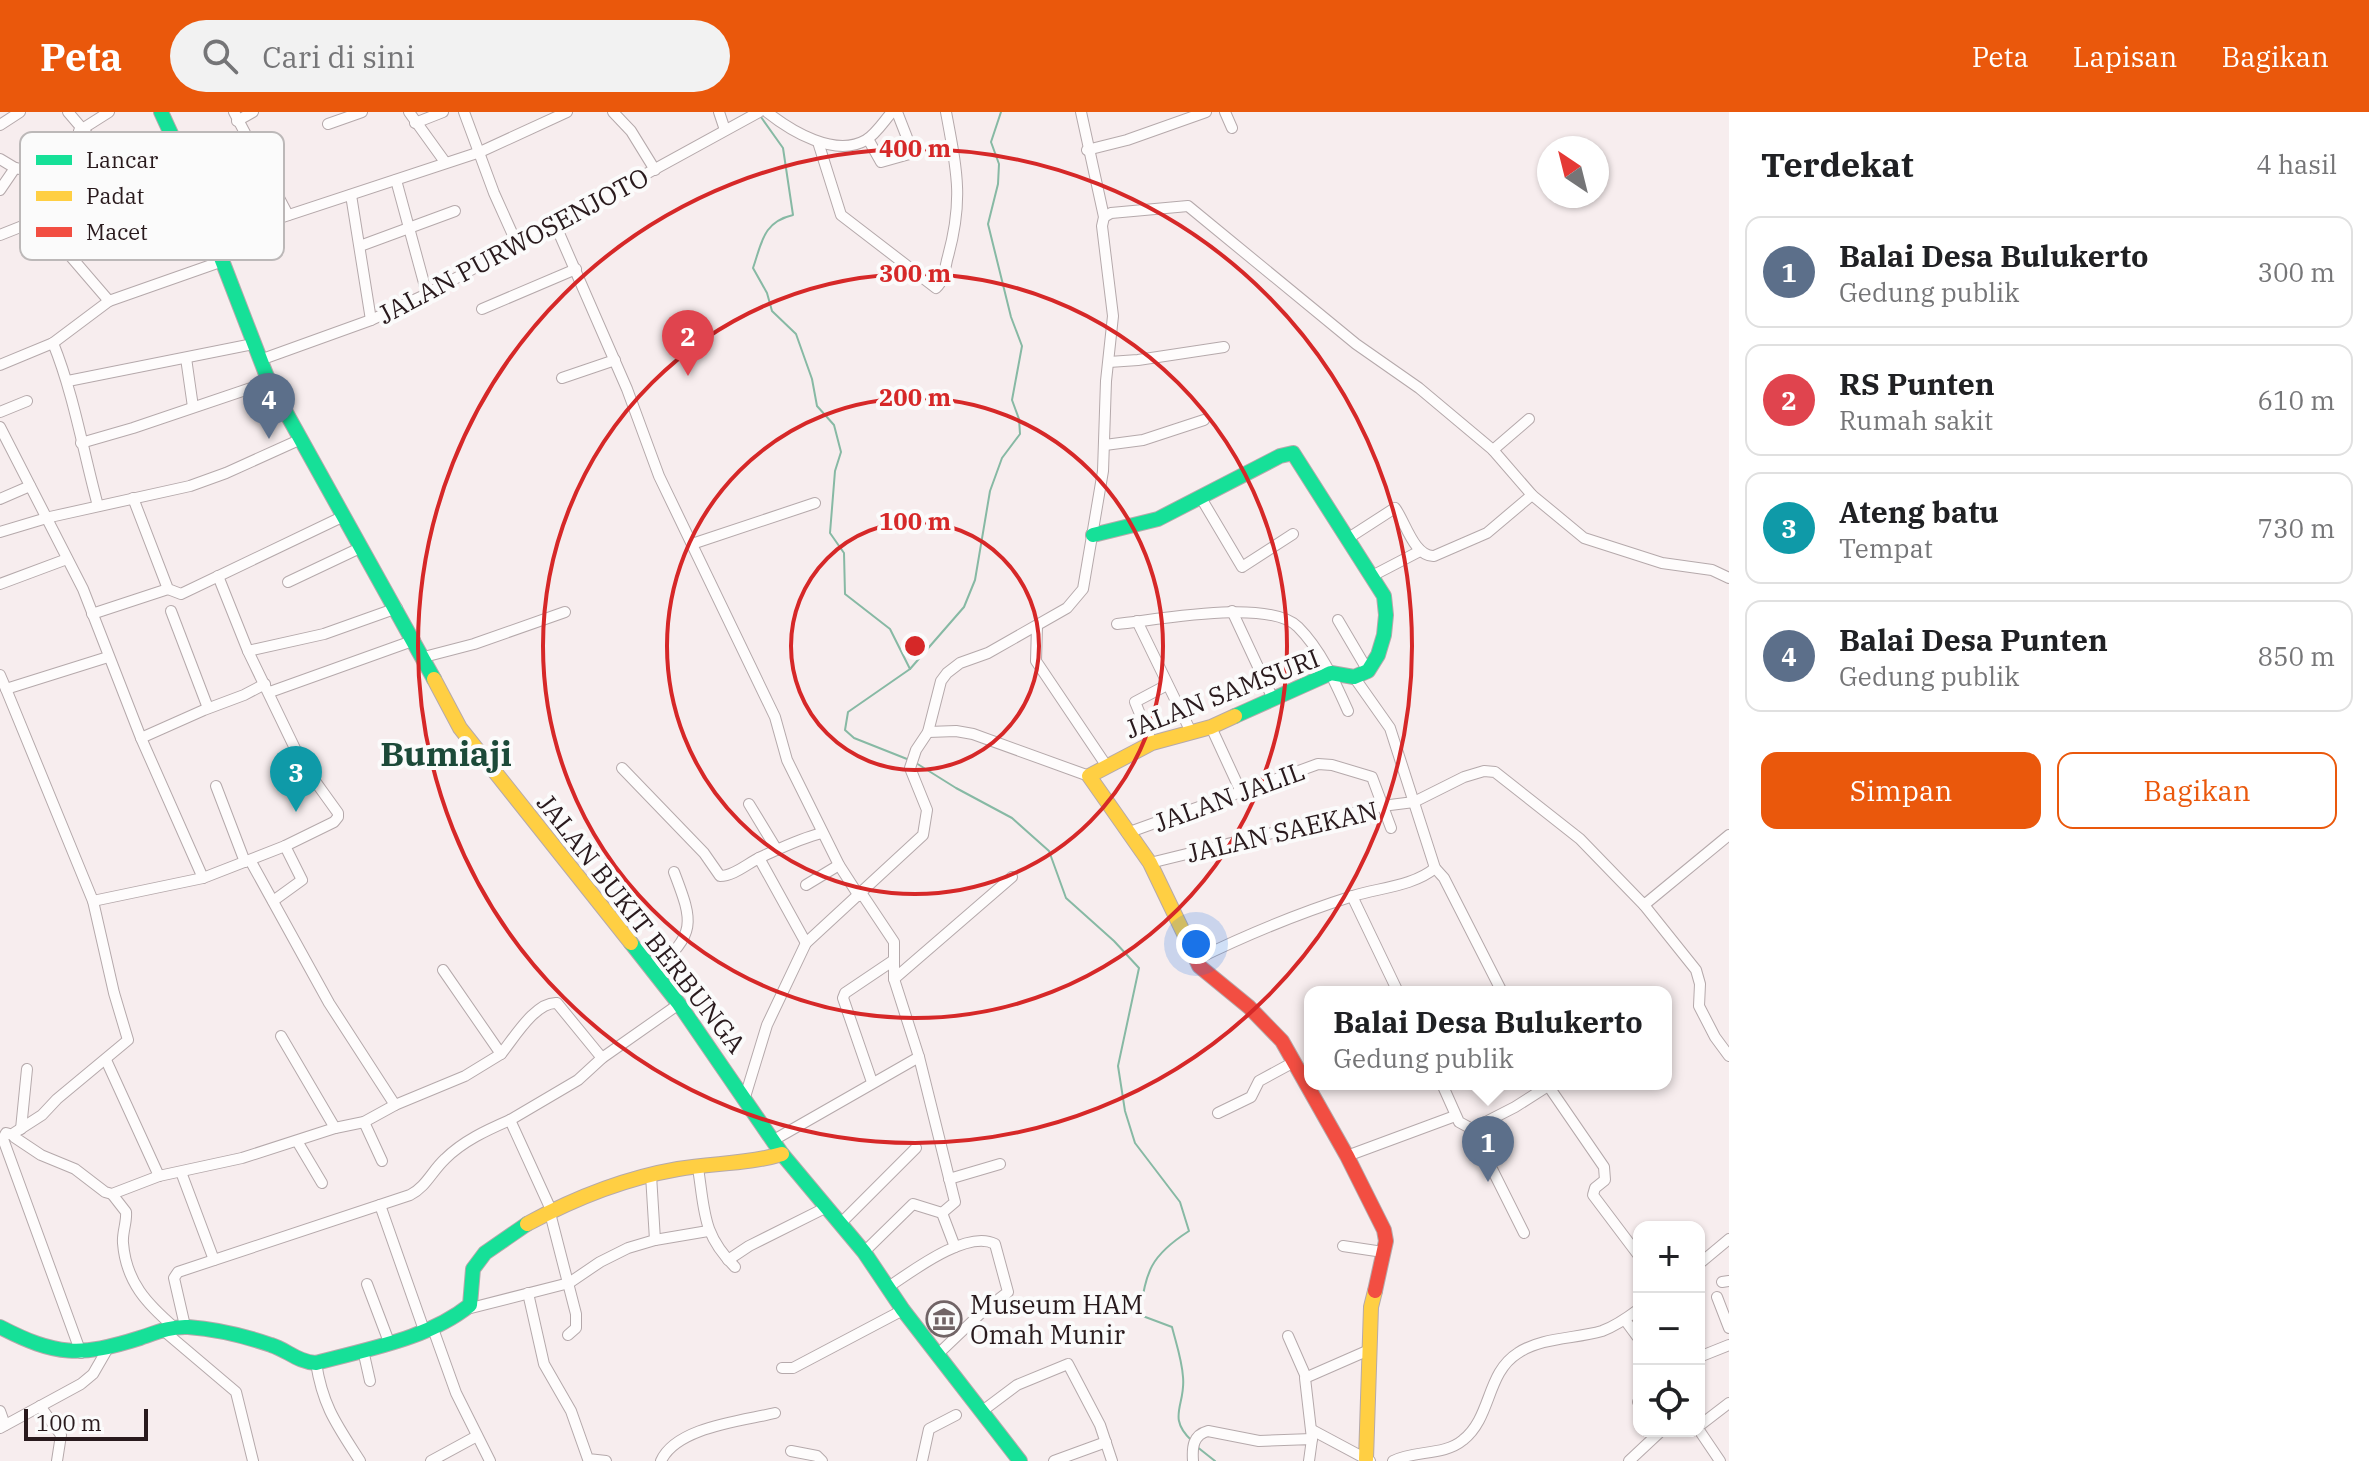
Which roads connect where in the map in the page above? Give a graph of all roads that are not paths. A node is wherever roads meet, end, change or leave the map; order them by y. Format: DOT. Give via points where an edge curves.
graph roads {
  1 [pos="20,112"];
  2 [pos="68,112"];
  3 [pos="109,112"];
  4 [pos="161,112"];
  5 [pos="253,112"];
  6 [pos="362,112"];
  7 [pos="409,112"];
  8 [pos="443,112"];
  9 [pos="464,112"];
  10 [pos="567,112"];
  11 [pos="613,112"];
  12 [pos="719,112"];
  13 [pos="767,112"];
  14 [pos="893,112"];
  15 [pos="946,112"];
  16 [pos="1081,112"];
  17 [pos="1206,112"];
  18 [pos="1225,112"];
  19 [pos="756,114"];
  20 [pos="236,116"];
  21 [pos="415,123"];
  22 [pos="328,124"];
  23 [pos="0,125"];
  24 [pos="1232,128"];
  25 [pos="725,130"];
  26 [pos="80,131"];
  27 [pos="170,132"];
  28 [pos="868,139"];
  29 [pos="818,142"];
  30 [pos="1087,150"];
  31 [pos="480,152"];
  32 [pos="0,159"];
  33 [pos="445,162"];
  34 [pos="15,168"];
  35 [pos="20,169"];
  36 [pos="655,170"];
  37 [pos="396,180"];
  38 [pos="0,190"];
  39 [pos="351,195"];
  40 [pos="284,207"];
  41 [pos="455,211"];
  42 [pos="288,215"];
  43 [pos="284,216"];
  44 [pos="1104,217"];
  45 [pos="555,224"];
  46 [pos="20,227"];
  47 [pos="409,228"];
  48 [pos="0,235"];
  49 [pos="517,244"];
  50 [pos="360,246"];
  51 [pos="74,260"];
  52 [pos="220,262"];
  53 [pos="576,269"];
  54 [pos="427,294"];
  55 [pos="109,301"];
  56 [pos="482,309"];
  57 [pos="371,320"];
  58 [pos="53,343"];
  59 [pos="253,344"];
  60 [pos="1224,347"];
  61 [pos="186,358"];
  62 [pos="260,360"];
  63 [pos="615,360"];
  64 [pos="1109,362"];
  65 [pos="1,363"];
  66 [pos="562,378"];
  67 [pos="68,381"];
  68 [pos="269,382"];
  69 [pos="27,401"];
  70 [pos="193,407"];
  71 [pos="0,412"];
  72 [pos="1529,419"];
  73 [pos="1204,420"];
  74 [pos="0,427"];
  75 [pos="299,440"];
  76 [pos="81,443"];
  77 [pos="1105,445"];
  78 [pos="1493,450"];
  79 [pos="30,486"];
  80 [pos="1532,495"];
  81 [pos="133,498"];
  82 [pos="1201,498"];
  83 [pos="0,499"];
  84 [pos="815,503"];
  85 [pos="98,506"];
  86 [pos="344,516"];
  87 [pos="45,519"];
  88 [pos="0,532"];
  89 [pos="1293,534"];
  90 [pos="1093,535"];
  91 [pos="1347,539"];
  92 [pos="692,544"];
  93 [pos="362,547"];
  94 [pos="1420,551"];
  95 [pos="67,559"];
  96 [pos="218,576"];
  97 [pos="1372,576"];
  98 [pos="1729,578"];
  99 [pos="288,582"];
  100 [pos="0,584"];
  101 [pos="168,589"];
  102 [pos="397,608"];
  103 [pos="171,611"];
  104 [pos="1232,611"];
  105 [pos="565,612"];
  106 [pos="92,614"];
  107 [pos="1338,620"];
  108 [pos="1137,621"];
  109 [pos="1117,624"];
  110 [pos="1037,626"];
  111 [pos="415,640"];
  112 [pos="248,651"];
  113 [pos="108,657"];
  114 [pos="424,657"];
  115 [pos="1331,673"];
  116 [pos="1361,674"];
  117 [pos="0,675"];
  118 [pos="1167,685"];
  119 [pos="268,688"];
  120 [pos="6,689"];
  121 [pos="1273,699"];
  122 [pos="208,708"];
  123 [pos="1348,711"];
  124 [pos="1211,727"];
  125 [pos="928,732"];
  126 [pos="1191,732"];
  127 [pos="141,738"];
  128 [pos="1152,743"];
  129 [pos="1106,765"];
  130 [pos="622,768"];
  131 [pos="1089,776"];
  132 [pos="216,786"];
  133 [pos="1241,792"];
  134 [pos="1414,802"];
  135 [pos="749,804"];
  136 [pos="1382,806"];
  137 [pos="1391,828"];
  138 [pos="822,833"];
  139 [pos="1127,833"];
  140 [pos="1729,835"];
  141 [pos="285,846"];
  142 [pos="777,850"];
  143 [pos="759,858"];
  144 [pos="248,861"];
  145 [pos="1150,863"];
  146 [pos="839,865"];
  147 [pos="1435,868"];
  148 [pos="674,872"];
  149 [pos="1012,877"];
  150 [pos="203,878"];
  151 [pos="806,885"];
  152 [pos="860,895"];
  153 [pos="1352,896"];
  154 [pos="93,901"];
  155 [pos="273,901"];
  156 [pos="1644,905"];
  157 [pos="806,943"];
  158 [pos="894,960"];
  159 [pos="1195,960"];
  160 [pos="443,970"];
  161 [pos="654,971"];
  162 [pos="894,979"];
  163 [pos="1395,986"];
  164 [pos="1499,986"];
  165 [pos="679,1004"];
  166 [pos="281,1036"];
  167 [pos="501,1054"];
  168 [pos="1729,1056"];
  169 [pos="919,1057"];
  170 [pos="602,1058"];
  171 [pos="106,1060"];
  172 [pos="1294,1062"];
  173 [pos="27,1069"];
  174 [pos="1304,1076"];
  175 [pos="872,1082"];
  176 [pos="1312,1090"];
  177 [pos="1444,1090"];
  178 [pos="1540,1090"];
  179 [pos="1551,1090"];
  180 [pos="745,1097"];
  181 [pos="395,1105"];
  182 [pos="1218,1113"];
  183 [pos="1455,1116"];
  184 [pos="510,1120"];
  185 [pos="364,1122"];
  186 [pos="335,1128"];
  187 [pos="1472,1129"];
  188 [pos="17,1132"];
  189 [pos="297,1141"];
  190 [pos="772,1141"];
  191 [pos="916,1148"];
  192 [pos="782,1154"];
  193 [pos="1347,1156"];
  194 [pos="382,1161"];
  195 [pos="1000,1164"];
  196 [pos="698,1168"];
  197 [pos="181,1172"];
  198 [pos="651,1175"];
  199 [pos="159,1176"];
  200 [pos="949,1179"];
  201 [pos="322,1183"];
  202 [pos="112,1194"];
  203 [pos="380,1205"];
  204 [pos="827,1207"];
  205 [pos="551,1213"];
  206 [pos="942,1213"];
  207 [pos="841,1223"];
  208 [pos="708,1231"];
  209 [pos="1524,1233"];
  210 [pos="1729,1239"];
  211 [pos="655,1240"];
  212 [pos="1343,1246"];
  213 [pos="955,1247"];
  214 [pos="1633,1248"];
  215 [pos="864,1252"];
  216 [pos="1383,1252"];
  217 [pos="1705,1259"];
  218 [pos="214,1260"];
  219 [pos="569,1283"];
  220 [pos="367,1284"];
  221 [pos="887,1288"];
  222 [pos="528,1293"];
  223 [pos="1717,1297"];
  224 [pos="467,1309"];
  225 [pos="903,1310"];
  226 [pos="1633,1314"];
  227 [pos="1625,1320"];
  228 [pos="0,1327"];
  229 [pos="428,1328"];
  230 [pos="1729,1328"];
  231 [pos="173,1329"];
  232 [pos="1633,1331"];
  233 [pos="568,1335"];
  234 [pos="1288,1336"];
  235 [pos="389,1342"];
  236 [pos="1729,1345"];
  237 [pos="108,1348"];
  238 [pos="363,1350"];
  239 [pos="1369,1350"];
  240 [pos="81,1353"];
  241 [pos="937,1355"];
  242 [pos="1705,1355"];
  243 [pos="316,1363"];
  244 [pos="782,1368"];
  245 [pos="1306,1377"];
  246 [pos="370,1381"];
  247 [pos="1729,1403"];
  248 [pos="40,1406"];
  249 [pos="0,1411"];
  250 [pos="981,1412"];
  251 [pos="775,1413"];
  252 [pos="956,1415"];
  253 [pos="1705,1423"];
  254 [pos="2,1426"];
  255 [pos="1312,1434"];
  256 [pos="477,1436"];
  257 [pos="1655,1437"];
  258 [pos="1705,1437"];
  259 [pos="1106,1442"];
  260 [pos="791,1451"];
  261 [pos="588,1460"];
  262 [pos="1368,1460"];
  263 [pos="57,1461"];
  264 [pos="253,1461"];
  265 [pos="360,1461"];
  266 [pos="431,1461"];
  267 [pos="490,1461"];
  268 [pos="606,1461"];
  269 [pos="661,1461"];
  270 [pos="822,1461"];
  271 [pos="922,1461"];
  272 [pos="1020,1461"];
  273 [pos="1054,1461"];
  274 [pos="1112,1461"];
  275 [pos="1193,1461"];
  276 [pos="1309,1461"];
  277 [pos="1393,1461"];
  278 [pos="1629,1461"];
  279 [pos="1720,1461"];
  1 -- 23 [label="street"];
  2 -- 26 [label="street"];
  3 -- 26 [label="street"];
  4 -- 27 [label="street, JALAN BUKIT BERBUNGA"];
  5 -- 20 [label="street"];
  6 -- 22 [label="street"];
  7 -- 21 [label="street"];
  8 -- 21 [label="street"];
  9 -- 31 [label="street"];
  10 -- 31 [label="street"];
  11 -- 36 [label="street"];
  12 -- 25 [label="street"];
  13 -- 29 [label="street"];
  14 -- 28 [label="street"];
  14 -- 28 [label="street" via="913,153 881,162"];
  15 -- 29 [label="street" via="958,216 936,288 841,215"];
  16 -- 30 [label="street"];
  17 -- 30 [label="street"];
  18 -- 24 [label="street"];
  19 -- 25 [label="street, JALAN PURWOSENJOTO"];
  21 -- 33 [label="street"];
  25 -- 36 [label="street, JALAN PURWOSENJOTO"];
  28 -- 29 [label="street" via="856,144"];
  30 -- 44 [label="street"];
  31 -- 33 [label="street"];
  31 -- 49 [label="street"];
  32 -- 34 [label="street"];
  33 -- 37 [label="street"];
  34 -- 35 [label="street"];
  34 -- 38 [label="street"];
  36 -- 45 [label="street, JALAN PURWOSENJOTO"];
  37 -- 39 [label="street"];
  37 -- 47 [label="street"];
  39 -- 42 [label="street"];
  39 -- 50 [label="street"];
  40 -- 42 [label="street"];
  41 -- 47 [label="street"];
  42 -- 43 [label="street"];
  44 -- 64 [label="street" via="1113,316"];
  44 -- 78 [label="street" via="1190,207"];
  45 -- 49 [label="street, JALAN PURWOSENJOTO"];
  45 -- 53 [label="street"];
  46 -- 48 [label="street"];
  47 -- 50 [label="street"];
  47 -- 54 [label="street"];
  49 -- 54 [label="street, JALAN PURWOSENJOTO"];
  50 -- 57 [label="street"];
  51 -- 55 [label="street"];
  52 -- 55 [label="street"];
  52 -- 59 [label="street, JALAN BUKIT BERBUNGA"];
  53 -- 56 [label="street"];
  53 -- 63 [label="street"];
  54 -- 57 [label="street, JALAN PURWOSENJOTO"];
  55 -- 58 [label="street"];
  57 -- 62 [label="street, JALAN PURWOSENJOTO"];
  58 -- 65 [label="street"];
  58 -- 67 [label="street"];
  59 -- 61 [label="street"];
  59 -- 62 [label="street, JALAN BUKIT BERBUNGA"];
  60 -- 64 [label="street"];
  61 -- 67 [label="street"];
  61 -- 70 [label="street"];
  62 -- 68 [label="street, JALAN BUKIT BERBUNGA"];
  63 -- 66 [label="street"];
  63 -- 92 [label="street" via="659,476"];
  64 -- 77 [label="street"];
  67 -- 76 [label="street"];
  68 -- 70 [label="street"];
  68 -- 75 [label="street, JALAN BUKIT BERBUNGA"];
  69 -- 71 [label="street"];
  70 -- 76 [label="street"];
  72 -- 78 [label="street"];
  73 -- 77 [label="street" via="1143,440"];
  74 -- 79 [label="street"];
  75 -- 81 [label="street" via="202,482"];
  75 -- 86 [label="street, JALAN BUKIT BERBUNGA"];
  76 -- 85 [label="street"];
  77 -- 90 [label="street"];
  78 -- 80 [label="street"];
  79 -- 83 [label="street"];
  79 -- 87 [label="street"];
  80 -- 94 [label="street" via="1487,533 1463,545 1430,557"];
  80 -- 98 [label="street" via="1584,538"];
  81 -- 85 [label="street"];
  81 -- 101 [label="street"];
  82 -- 89 [label="street" via="1242,567"];
  82 -- 90 [label="street" via="1143,525"];
  82 -- 91 [label="street" via="1293,453"];
  84 -- 92 [label="street"];
  85 -- 87 [label="street"];
  86 -- 93 [label="street, JALAN BUKIT BERBUNGA"];
  86 -- 96 [label="street"];
  87 -- 88 [label="street"];
  87 -- 95 [label="street"];
  90 -- 110 [label="street" via="1078,598"];
  91 -- 94 [label="street" via="1395,508"];
  91 -- 97 [label="street"];
  92 -- 138 [label="street" via="775,717 787,760"];
  93 -- 99 [label="street"];
  93 -- 102 [label="street, JALAN BUKIT BERBUNGA"];
  94 -- 97 [label="street"];
  95 -- 100 [label="street"];
  95 -- 106 [label="street"];
  96 -- 101 [label="street" via="186,593"];
  96 -- 112 [label="street"];
  97 -- 116 [label="street" via="1388,610 1382,642"];
  101 -- 106 [label="street"];
  102 -- 111 [label="street, JALAN BUKIT BERBUNGA"];
  102 -- 112 [label="street" via="324,634"];
  103 -- 122 [label="street"];
  104 -- 108 [label="street"];
  104 -- 115 [label="street" via="1277,616 1297,625"];
  104 -- 121 [label="street"];
  105 -- 114 [label="street"];
  106 -- 113 [label="street"];
  107 -- 116 [label="street"];
  108 -- 109 [label="street"];
  108 -- 118 [label="street"];
  110 -- 125 [label="street" via="952,668 941,681"];
  110 -- 129 [label="street" via="1036,661"];
  111 -- 114 [label="street, JALAN BUKIT BERBUNGA"];
  111 -- 119 [label="street"];
  112 -- 119 [label="street"];
  113 -- 120 [label="street"];
  113 -- 127 [label="street"];
  114 -- 161 [label="street, JALAN BUKIT BERBUNGA" via="469,742"];
  115 -- 116 [label="street, JALAN SAMSURI"];
  115 -- 121 [label="street, JALAN SAMSURI"];
  115 -- 123 [label="street"];
  116 -- 134 [label="street" via="1389,726"];
  117 -- 120 [label="street"];
  118 -- 126 [label="street"];
  118 -- 128 [label="street" via="1135,702"];
  119 -- 122 [label="street"];
  119 -- 141 [label="street" via="302,763 338,815 334,822"];
  120 -- 154 [label="street"];
  121 -- 124 [label="street, JALAN SAMSURI"];
  122 -- 127 [label="street"];
  124 -- 126 [label="street, JALAN SAMSURI"];
  124 -- 133 [label="street"];
  125 -- 131 [label="street" via="973,734"];
  125 -- 152 [label="street" via="910,768 927,810 925,829 920,840"];
  126 -- 128 [label="street, JALAN SAMSURI"];
  127 -- 150 [label="street"];
  128 -- 129 [label="street, JALAN SAMSURI"];
  129 -- 131 [label="street, JALAN SAMSURI"];
  130 -- 143 [label="street" via="720,876"];
  131 -- 139 [label="street"];
  132 -- 144 [label="street"];
  133 -- 136 [label="street, JALAN JALIL" via="1324,764 1370,775"];
  133 -- 139 [label="street, JALAN JALIL"];
  134 -- 136 [label="street, JALAN SAEKAN"];
  134 -- 147 [label="street"];
  134 -- 156 [label="street, JALAN SAEKAN" via="1464,777 1495,772 1580,839"];
  135 -- 142 [label="street"];
  136 -- 137 [label="street, JALAN JALIL"];
  136 -- 145 [label="street, JALAN SAEKAN"];
  138 -- 142 [label="street"];
  138 -- 146 [label="street"];
  139 -- 145 [label="street"];
  140 -- 156 [label="street"];
  141 -- 144 [label="street"];
  141 -- 155 [label="street" via="302,880"];
  142 -- 143 [label="street"];
  143 -- 157 [label="street"];
  144 -- 150 [label="street"];
  144 -- 155 [label="street"];
  145 -- 159 [label="street"];
  146 -- 151 [label="street"];
  146 -- 152 [label="street"];
  147 -- 153 [label="street"];
  147 -- 164 [label="street"];
  148 -- 161 [label="street" via="687,933"];
  149 -- 162 [label="street"];
  150 -- 154 [label="street"];
  152 -- 157 [label="street"];
  152 -- 158 [label="street" via="894,942"];
  153 -- 159 [label="street"];
  153 -- 163 [label="street"];
  154 -- 171 [label="street" via="128,1040"];
  155 -- 181 [label="street" via="329,1003"];
  156 -- 168 [label="street, JALAN SAEKAN" via="1696,970 1699,1006"];
  157 -- 180 [label="street" via="767,1025"];
  158 -- 162 [label="street"];
  158 -- 175 [label="street" via="843,998"];
  159 -- 172 [label="street" via="1277,1034"];
  160 -- 167 [label="street"];
  161 -- 165 [label="street, JALAN BUKIT BERBUNGA"];
  162 -- 169 [label="street"];
  165 -- 170 [label="street"];
  165 -- 180 [label="street, JALAN BUKIT BERBUNGA"];
  166 -- 186 [label="street"];
  167 -- 170 [label="street" via="540,1007 551,1002"];
  167 -- 181 [label="street" via="465,1076"];
  169 -- 175 [label="street"];
  169 -- 200 [label="street"];
  170 -- 184 [label="street" via="578,1080"];
  171 -- 188 [label="street"];
  171 -- 199 [label="street"];
  172 -- 174 [label="street"];
  172 -- 182 [label="street" via="1259,1081 1251,1097"];
  173 -- 188 [label="street"];
  175 -- 190 [label="street"];
  176 -- 193 [label="street"];
  177 -- 183 [label="street"];
  178 -- 187 [label="street"];
  179 -- 214 [label="street" via="1604,1167 1605,1180 1593,1195"];
  180 -- 190 [label="street, JALAN BUKIT BERBUNGA"];
  181 -- 185 [label="street"];
  183 -- 187 [label="street"];
  183 -- 193 [label="street"];
  184 -- 203 [label="street" via="450,1154 416,1192"];
  184 -- 205 [label="street"];
  185 -- 186 [label="street"];
  185 -- 194 [label="street"];
  186 -- 189 [label="street"];
  187 -- 209 [label="street"];
  188 -- 202 [label="street" via="41,1155 75,1169"];
  188 -- 240 [label="street" via="6,1133 3,1139"];
  189 -- 197 [label="street"];
  189 -- 201 [label="street"];
  190 -- 192 [label="street, JALAN BUKIT BERBUNGA"];
  191 -- 207 [label="street"];
  192 -- 196 [label="street"];
  192 -- 204 [label="street, JALAN BUKIT BERBUNGA"];
  193 -- 216 [label="street" via="1384,1230"];
  195 -- 200 [label="street"];
  196 -- 198 [label="street"];
  196 -- 208 [label="street"];
  197 -- 199 [label="street"];
  197 -- 218 [label="street"];
  198 -- 205 [label="street"];
  198 -- 211 [label="street"];
  199 -- 202 [label="street"];
  200 -- 206 [label="street" via="955,1202"];
  202 -- 231 [label="street" via="126,1212 128,1272 143,1298"];
  203 -- 218 [label="street"];
  203 -- 229 [label="street"];
  204 -- 207 [label="street, JALAN BUKIT BERBUNGA"];
  204 -- 208 [label="street" via="749,1246 731,1263"];
  205 -- 219 [label="street"];
  205 -- 224 [label="street" via="501,1239 477,1263"];
  206 -- 213 [label="street"];
  206 -- 215 [label="street" via="913,1204"];
  207 -- 215 [label="street, JALAN BUKIT BERBUNGA"];
  208 -- 211 [label="street"];
  210 -- 217 [label="street"];
  211 -- 219 [label="street" via="609,1257"];
  212 -- 216 [label="street"];
  213 -- 221 [label="street"];
  213 -- 241 [label="street" via="994,1242 1009,1291"];
  215 -- 221 [label="street, JALAN BUKIT BERBUNGA"];
  216 -- 239 [label="street" via="1371,1307"];
  218 -- 231 [label="street" via="175,1275"];
  219 -- 222 [label="street"];
  219 -- 233 [label="street" via="576,1324"];
  220 -- 235 [label="street"];
  221 -- 225 [label="street, JALAN BUKIT BERBUNGA"];
  222 -- 224 [label="street"];
  222 -- 261 [label="street" via="544,1364 571,1411"];
  223 -- 230 [label="street"];
  224 -- 229 [label="street"];
  225 -- 241 [label="street, JALAN BUKIT BERBUNGA"];
  225 -- 244 [label="street" via="793,1368"];
  226 -- 227 [label="street"];
  227 -- 232 [label="street"];
  227 -- 277 [label="street" via="1521,1350 1498,1373 1476,1426 1462,1442"];
  228 -- 240 [label="street" via="40,1347"];
  229 -- 235 [label="street"];
  229 -- 256 [label="street"];
  231 -- 237 [label="street"];
  231 -- 243 [label="street" via="265,1343"];
  231 -- 264 [label="street" via="236,1392"];
  234 -- 245 [label="street"];
  235 -- 238 [label="street"];
  236 -- 242 [label="street"];
  237 -- 240 [label="street"];
  237 -- 248 [label="street" via="93,1374"];
  238 -- 243 [label="street"];
  238 -- 246 [label="street"];
  239 -- 245 [label="street"];
  239 -- 262 [label="street"];
  241 -- 250 [label="street, JALAN BUKIT BERBUNGA"];
  243 -- 265 [label="street" via="323,1400"];
  245 -- 255 [label="street"];
  247 -- 253 [label="street"];
  248 -- 254 [label="street"];
  248 -- 263 [label="street" via="61,1435"];
  249 -- 254 [label="street"];
  250 -- 259 [label="street" via="1017,1385 1068,1364"];
  250 -- 272 [label="street, JALAN BUKIT BERBUNGA"];
  251 -- 269 [label="street" via="683,1438"];
  252 -- 271 [label="street" via="929,1429"];
  255 -- 262 [label="street"];
  255 -- 275 [label="street" via="1259,1441 1208,1431 1194,1444"];
  255 -- 276 [label="street"];
  256 -- 266 [label="street"];
  256 -- 267 [label="street"];
  257 -- 278 [label="street"];
  258 -- 279 [label="street"];
  259 -- 273 [label="street"];
  259 -- 274 [label="street"];
  260 -- 270 [label="street"];
  261 -- 268 [label="street"];
}
